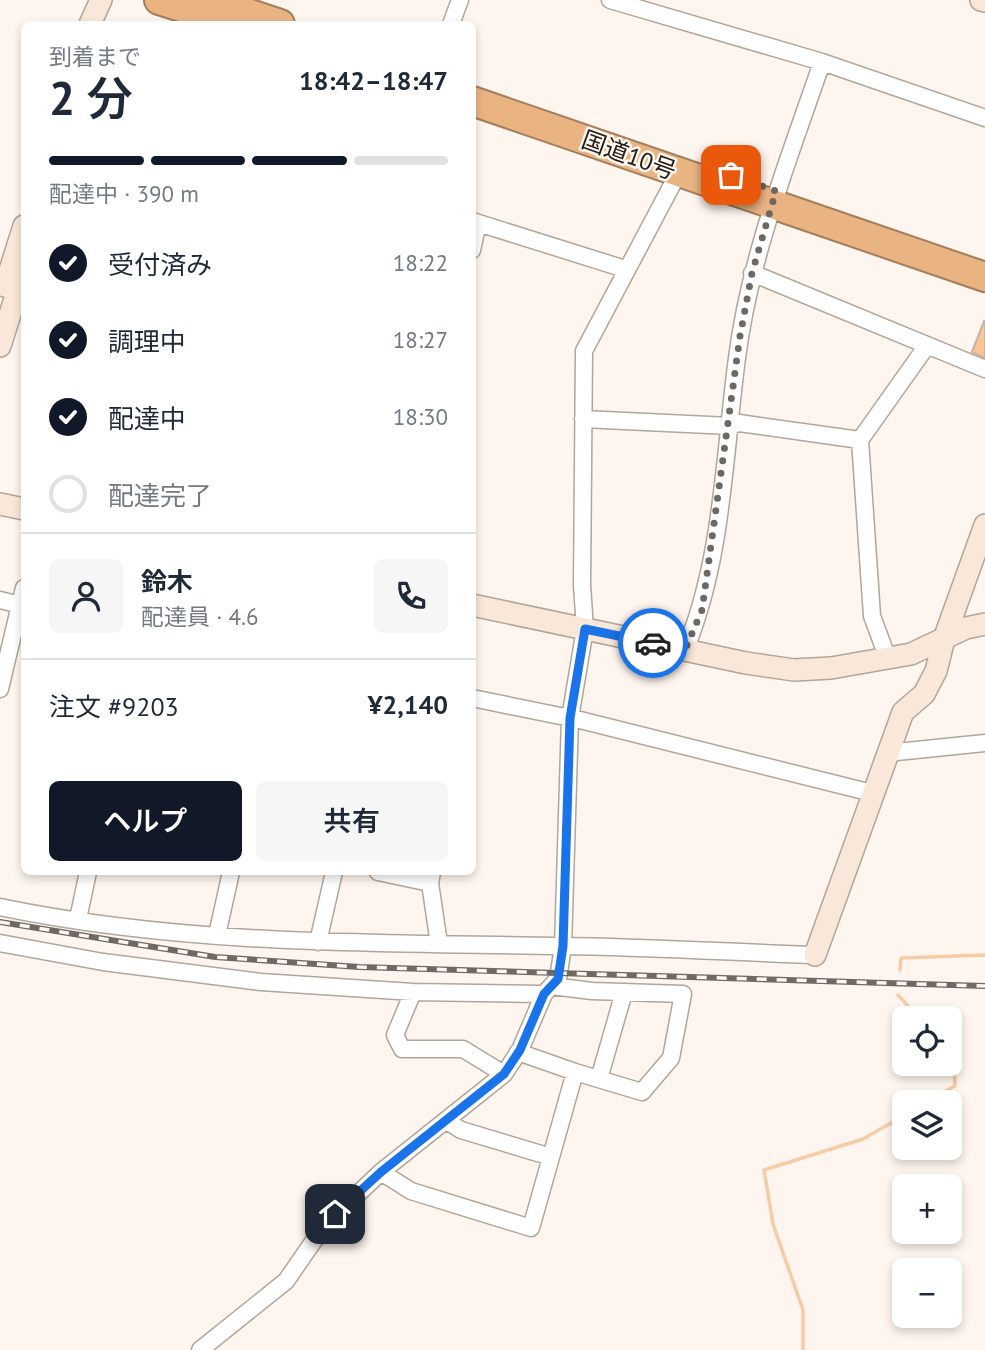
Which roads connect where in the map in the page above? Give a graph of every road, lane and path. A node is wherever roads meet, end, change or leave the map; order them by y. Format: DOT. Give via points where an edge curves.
graph roads {
  1 [pos="101,0"];
  2 [pos="112,0"];
  3 [pos="159,0"];
  4 [pos="460,0"];
  5 [pos="610,0"];
  6 [pos="214,13"];
  7 [pos="91,21"];
  8 [pos="105,21"];
  9 [pos="262,21"];
  10 [pos="452,21"];
  11 [pos="822,62"];
  12 [pos="476,91"];
  13 [pos="476,102"];
  14 [pos="985,118"];
  15 [pos="682,166"];
  16 [pos="775,197"];
  17 [pos="476,222"];
  18 [pos="21,245"];
  19 [pos="985,259"];
  20 [pos="625,269"];
  21 [pos="752,273"];
  22 [pos="16,277"];
  23 [pos="985,277"];
  24 [pos="0,301"];
  25 [pos="0,346"];
  26 [pos="926,347"];
  27 [pos="985,369"];
  28 [pos="583,419"];
  29 [pos="730,426"];
  30 [pos="860,440"];
  31 [pos="0,504"];
  32 [pos="21,508"];
  33 [pos="985,524"];
  34 [pos="0,600"];
  35 [pos="21,605"];
  36 [pos="476,606"];
  37 [pos="21,609"];
  38 [pos="985,624"];
  39 [pos="585,629"];
  40 [pos="944,639"];
  41 [pos="685,650"];
  42 [pos="888,659"];
  43 [pos="0,689"];
  44 [pos="476,699"];
  45 [pos="570,718"];
  46 [pos="985,743"];
  47 [pos="887,753"];
  48 [pos="872,793"];
  49 [pos="87,875"];
  50 [pos="230,875"];
  51 [pos="333,875"];
  52 [pos="410,875"];
  53 [pos="431,877"];
  54 [pos="0,907"];
  55 [pos="78,919"];
  56 [pos="217,935"];
  57 [pos="318,942"];
  58 [pos="0,943"];
  59 [pos="439,944"];
  60 [pos="563,946"];
  61 [pos="815,955"];
  62 [pos="548,990"];
  63 [pos="413,992"];
  64 [pos="624,992"];
  65 [pos="518,1052"];
  66 [pos="575,1072"];
  67 [pos="504,1074"];
  68 [pos="599,1079"];
  69 [pos="447,1121"];
  70 [pos="551,1157"];
  71 [pos="381,1172"];
  72 [pos="200,1350"];
  1 -- 7 [label="street"];
  2 -- 8 [label="street"];
  3 -- 6 [label="highway"];
  4 -- 10 [label="street"];
  5 -- 11 [label="street"];
  6 -- 9 [label="highway"];
  11 -- 14 [label="street"];
  11 -- 16 [label="street"];
  12 -- 15 [label="highway, 国道10号"];
  13 -- 15 [label="highway, 国道10号"];
  15 -- 16 [label="highway, 国道10号"];
  15 -- 20 [label="street"];
  16 -- 19 [label="highway, 国道10号"];
  16 -- 21 [label="street"];
  16 -- 23 [label="highway, 国道10号"];
  17 -- 20 [label="street"];
  18 -- 22 [label="street"];
  20 -- 28 [label="street" via="584,351"];
  21 -- 26 [label="street"];
  21 -- 29 [label="street"];
  22 -- 24 [label="street"];
  22 -- 25 [label="street"];
  26 -- 27 [label="street"];
  26 -- 30 [label="street"];
  28 -- 29 [label="street"];
  28 -- 39 [label="street"];
  29 -- 30 [label="street" via="739,423"];
  29 -- 41 [label="street" via="702,610"];
  30 -- 42 [label="street" via="872,616"];
  31 -- 32 [label="street"];
  33 -- 40 [label="street"];
  34 -- 35 [label="street"];
  36 -- 39 [label="street"];
  37 -- 43 [label="street"];
  38 -- 40 [label="street"];
  39 -- 41 [label="street"];
  39 -- 45 [label="street"];
  40 -- 42 [label="street"];
  40 -- 47 [label="street" via="925,694 903,712"];
  41 -- 42 [label="street" via="794,670"];
  44 -- 45 [label="street"];
  45 -- 48 [label="street"];
  45 -- 60 [label="street"];
  46 -- 47 [label="street"];
  47 -- 48 [label="street"];
  48 -- 61 [label="street"];
  49 -- 55 [label="street"];
  50 -- 56 [label="street"];
  51 -- 57 [label="street"];
  52 -- 53 [label="street"];
  53 -- 59 [label="street"];
  54 -- 55 [label="street"];
  55 -- 56 [label="street"];
  56 -- 57 [label="street"];
  57 -- 59 [label="street"];
  58 -- 63 [label="street" via="179,972"];
  59 -- 60 [label="street"];
  60 -- 61 [label="street"];
  60 -- 62 [label="street" via="558,979"];
  62 -- 63 [label="street"];
  62 -- 64 [label="street"];
  62 -- 65 [label="street"];
  63 -- 67 [label="street" via="394,1035 402,1049 463,1049"];
  64 -- 68 [label="street"];
  64 -- 68 [label="street" via="684,994 671,1058 642,1092"];
  65 -- 66 [label="street"];
  65 -- 67 [label="street"];
  66 -- 68 [label="street"];
  66 -- 70 [label="street"];
  67 -- 69 [label="street"];
  69 -- 70 [label="street" via="461,1130"];
  69 -- 71 [label="street"];
  70 -- 71 [label="street" via="531,1228 411,1191"];
  71 -- 72 [label="street" via="324,1226 286,1281"];
}
